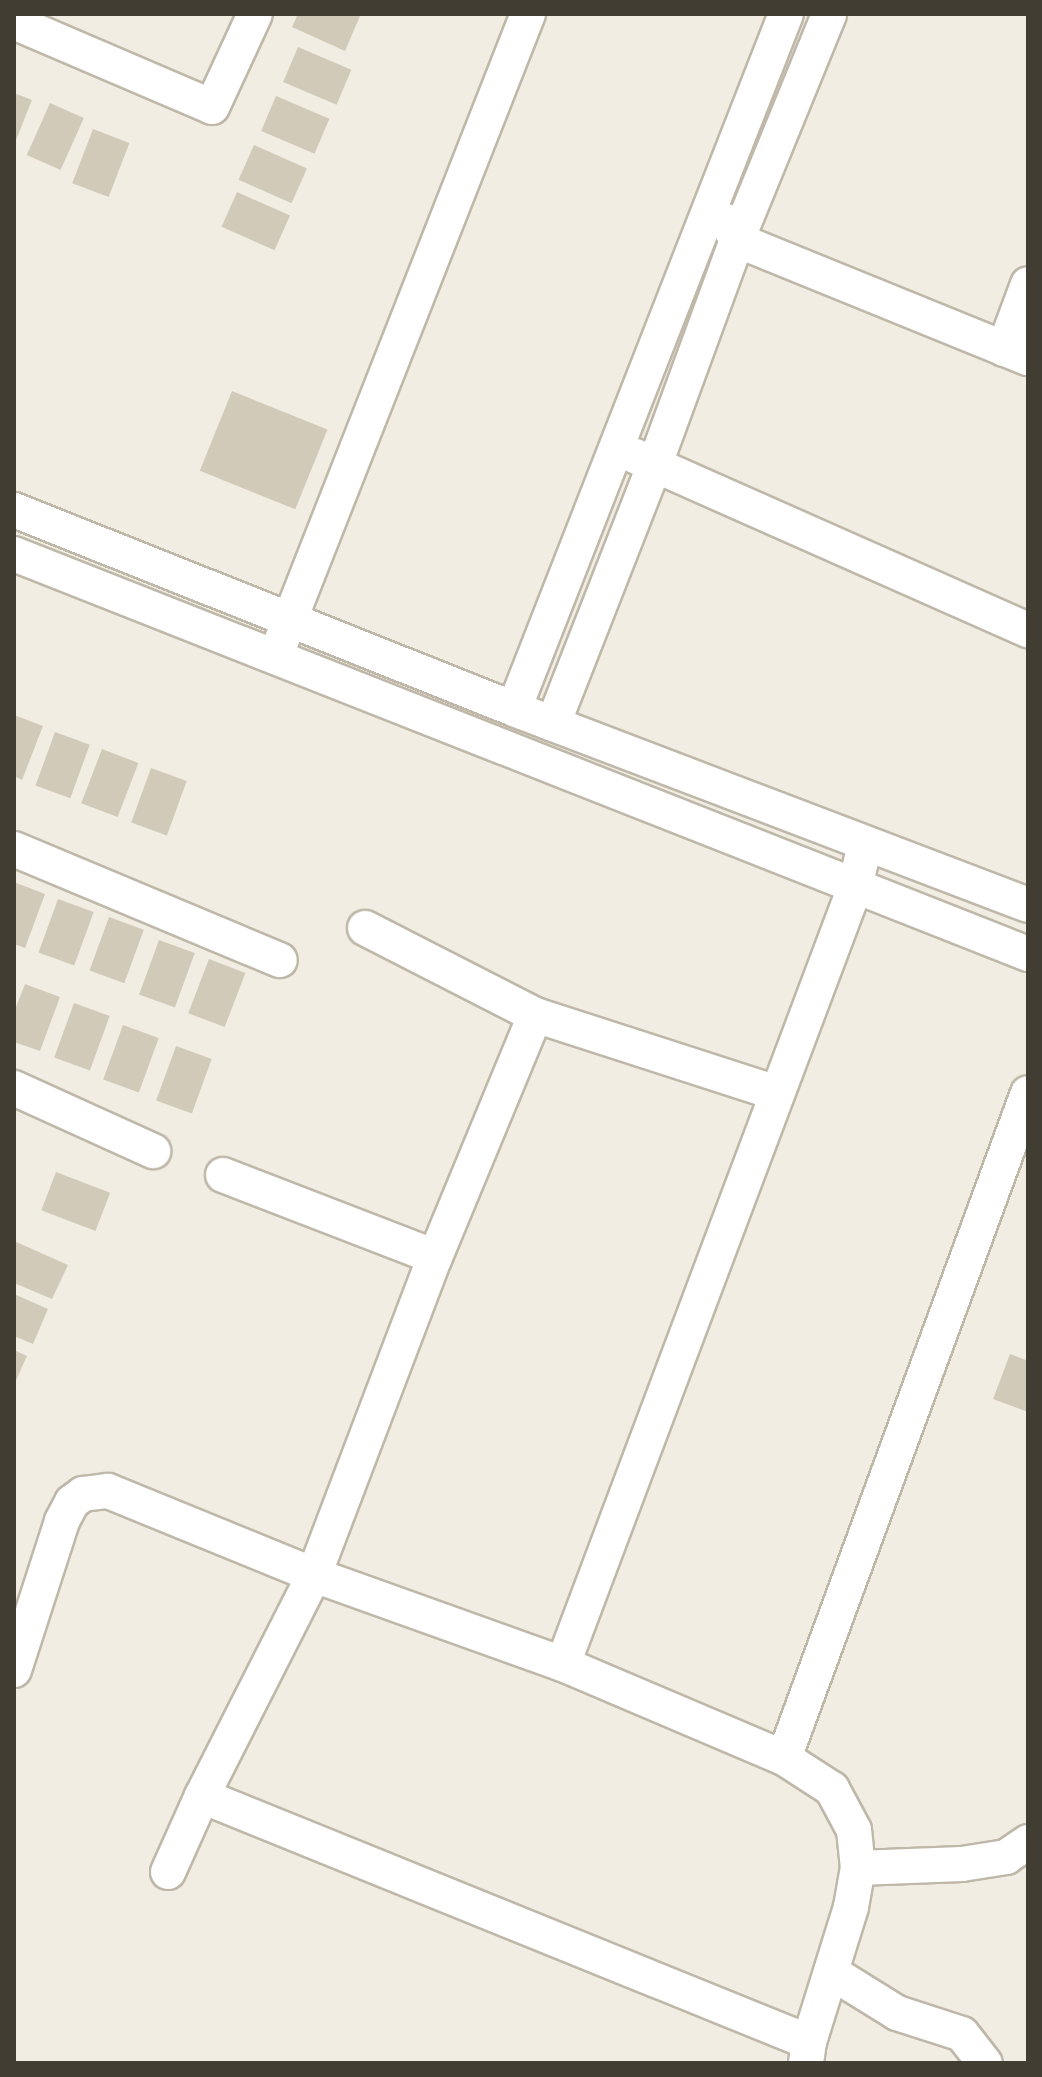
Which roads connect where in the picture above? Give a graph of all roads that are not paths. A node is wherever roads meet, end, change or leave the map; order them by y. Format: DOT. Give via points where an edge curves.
graph roads {
  1 [pos="255,14"];
  2 [pos="528,14"];
  3 [pos="786,14"];
  4 [pos="829,14"];
  5 [pos="14,22"];
  6 [pos="714,199"];
  7 [pos="737,240"];
  8 [pos="1028,284"];
  9 [pos="1016,354"];
  10 [pos="616,448"];
  11 [pos="655,464"];
  12 [pos="14,510"];
  13 [pos="14,554"];
  14 [pos="289,621"];
  15 [pos="1028,630"];
  16 [pos="274,658"];
  17 [pos="535,717"];
  18 [pos="522,755"];
  19 [pos="865,844"];
  20 [pos="14,849"];
  21 [pos="855,887"];
  22 [pos="1028,905"];
  23 [pos="365,928"];
  24 [pos="1028,954"];
  25 [pos="280,960"];
  26 [pos="535,1015"];
  27 [pos="14,1088"];
  28 [pos="777,1093"];
  29 [pos="1028,1093"];
  30 [pos="153,1151"];
  31 [pos="223,1175"];
  32 [pos="435,1257"];
  33 [pos="314,1575"];
  34 [pos="563,1664"];
  35 [pos="14,1670"];
  36 [pos="784,1758"];
  37 [pos="202,1796"];
  38 [pos="1028,1842"];
  39 [pos="858,1868"];
  40 [pos="168,1872"];
  41 [pos="831,1972"];
  42 [pos="808,2053"];
  43 [pos="985,2063"];
  1 -- 5 [label="street" via="212,107"];
  2 -- 14 [label="street"];
  3 -- 6 [label="street"];
  4 -- 7 [label="street"];
  6 -- 7 [label="street"];
  6 -- 10 [label="street"];
  7 -- 9 [label="street"];
  7 -- 11 [label="street"];
  8 -- 9 [label="street"];
  10 -- 11 [label="street"];
  10 -- 17 [label="street"];
  11 -- 15 [label="street"];
  11 -- 17 [label="street"];
  12 -- 14 [label="street"];
  13 -- 16 [label="street"];
  14 -- 16 [label="street"];
  14 -- 17 [label="street"];
  16 -- 18 [label="street"];
  17 -- 18 [label="street"];
  17 -- 19 [label="street"];
  18 -- 21 [label="street"];
  19 -- 21 [label="street"];
  19 -- 22 [label="street"];
  20 -- 25 [label="street"];
  21 -- 24 [label="street"];
  21 -- 28 [label="street"];
  23 -- 26 [label="street"];
  26 -- 28 [label="street"];
  26 -- 32 [label="street"];
  27 -- 30 [label="street"];
  28 -- 34 [label="street"];
  29 -- 36 [label="street"];
  31 -- 32 [label="street"];
  32 -- 33 [label="street"];
  33 -- 34 [label="street"];
  33 -- 35 [label="street" via="120,1495 83,1494 62,1521"];
  33 -- 37 [label="street"];
  34 -- 36 [label="street"];
  36 -- 39 [label="street" via="832,1789 854,1830"];
  37 -- 40 [label="street"];
  37 -- 42 [label="street"];
  38 -- 39 [label="street" via="1006,1857 962,1864"];
  39 -- 41 [label="street"];
  41 -- 42 [label="street"];
  41 -- 43 [label="street" via="897,2013 962,2034"];
}
